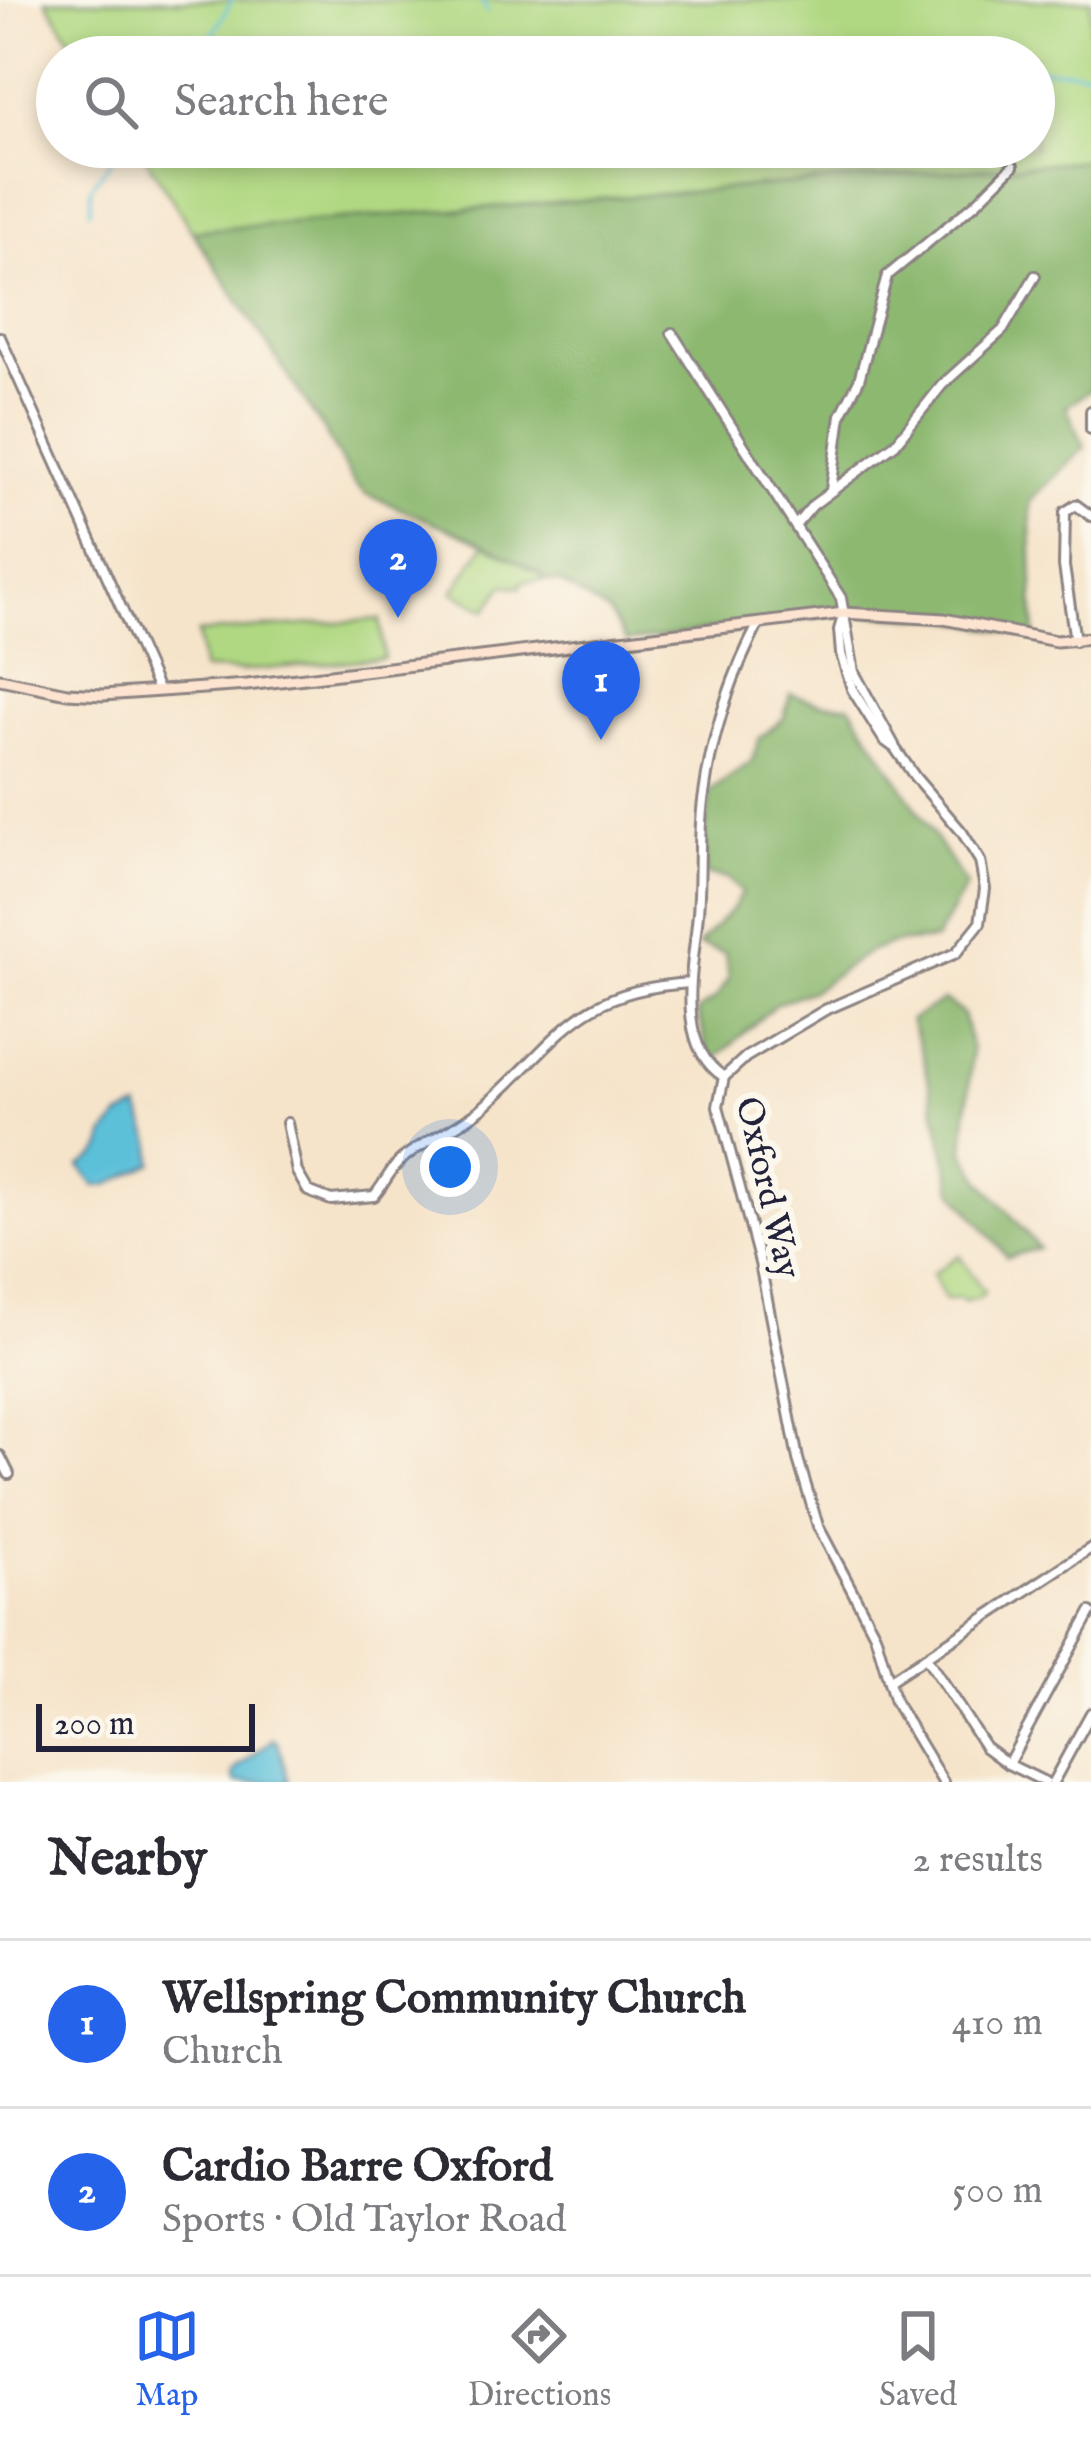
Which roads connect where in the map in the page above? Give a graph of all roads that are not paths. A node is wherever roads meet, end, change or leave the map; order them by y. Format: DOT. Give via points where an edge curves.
graph roads {
  1 [pos="1011,168"];
  2 [pos="1035,276"];
  3 [pos="672,333"];
  4 [pos="0,337"];
  5 [pos="1091,411"];
  6 [pos="1091,429"];
  7 [pos="831,490"];
  8 [pos="1091,516"];
  9 [pos="795,526"];
  10 [pos="844,614"];
  11 [pos="758,625"];
  12 [pos="1091,638"];
  13 [pos="1075,640"];
  14 [pos="0,679"];
  15 [pos="158,690"];
  16 [pos="690,983"];
  17 [pos="724,1078"];
  18 [pos="287,1123"];
  19 [pos="0,1456"];
  20 [pos="9,1474"];
  21 [pos="1091,1548"];
  22 [pos="1091,1612"];
  23 [pos="926,1657"];
  24 [pos="889,1681"];
  25 [pos="1091,1713"];
  26 [pos="1008,1764"];
  27 [pos="943,1782"];
  28 [pos="1049,1782"];
  1 -- 7 [label="street" via="887,276 859,380 841,415"];
  2 -- 7 [label="street" via="1003,330 881,457"];
  3 -- 9 [label="street, Oxford Way"];
  4 -- 15 [label="street"];
  5 -- 6 [label="street"];
  7 -- 9 [label="street"];
  8 -- 13 [label="street" via="1076,505 1065,512"];
  9 -- 10 [label="street, Oxford Way"];
  10 -- 11 [label="street"];
  10 -- 13 [label="street" via="944,619"];
  10 -- 17 [label="street, Oxford Way" via="854,672 895,748 974,848 985,889 980,923 956,953 824,1010"];
  11 -- 15 [label="street"];
  11 -- 16 [label="street" via="734,671 703,801"];
  12 -- 13 [label="street"];
  14 -- 15 [label="street" via="67,693"];
  16 -- 17 [label="street" via="704,1061"];
  16 -- 18 [label="street" via="617,994 582,1013 452,1132 398,1162 374,1196 331,1200 308,1191"];
  17 -- 24 [label="street, Oxford Way" via="718,1106 760,1264 798,1459 818,1526 875,1634"];
  19 -- 20 [label="street"];
  21 -- 23 [label="street"];
  22 -- 26 [label="street"];
  23 -- 24 [label="street"];
  23 -- 26 [label="street" via="971,1729"];
  24 -- 27 [label="street, Oxford Way"];
  25 -- 28 [label="street"];
  26 -- 28 [label="street"];
}
